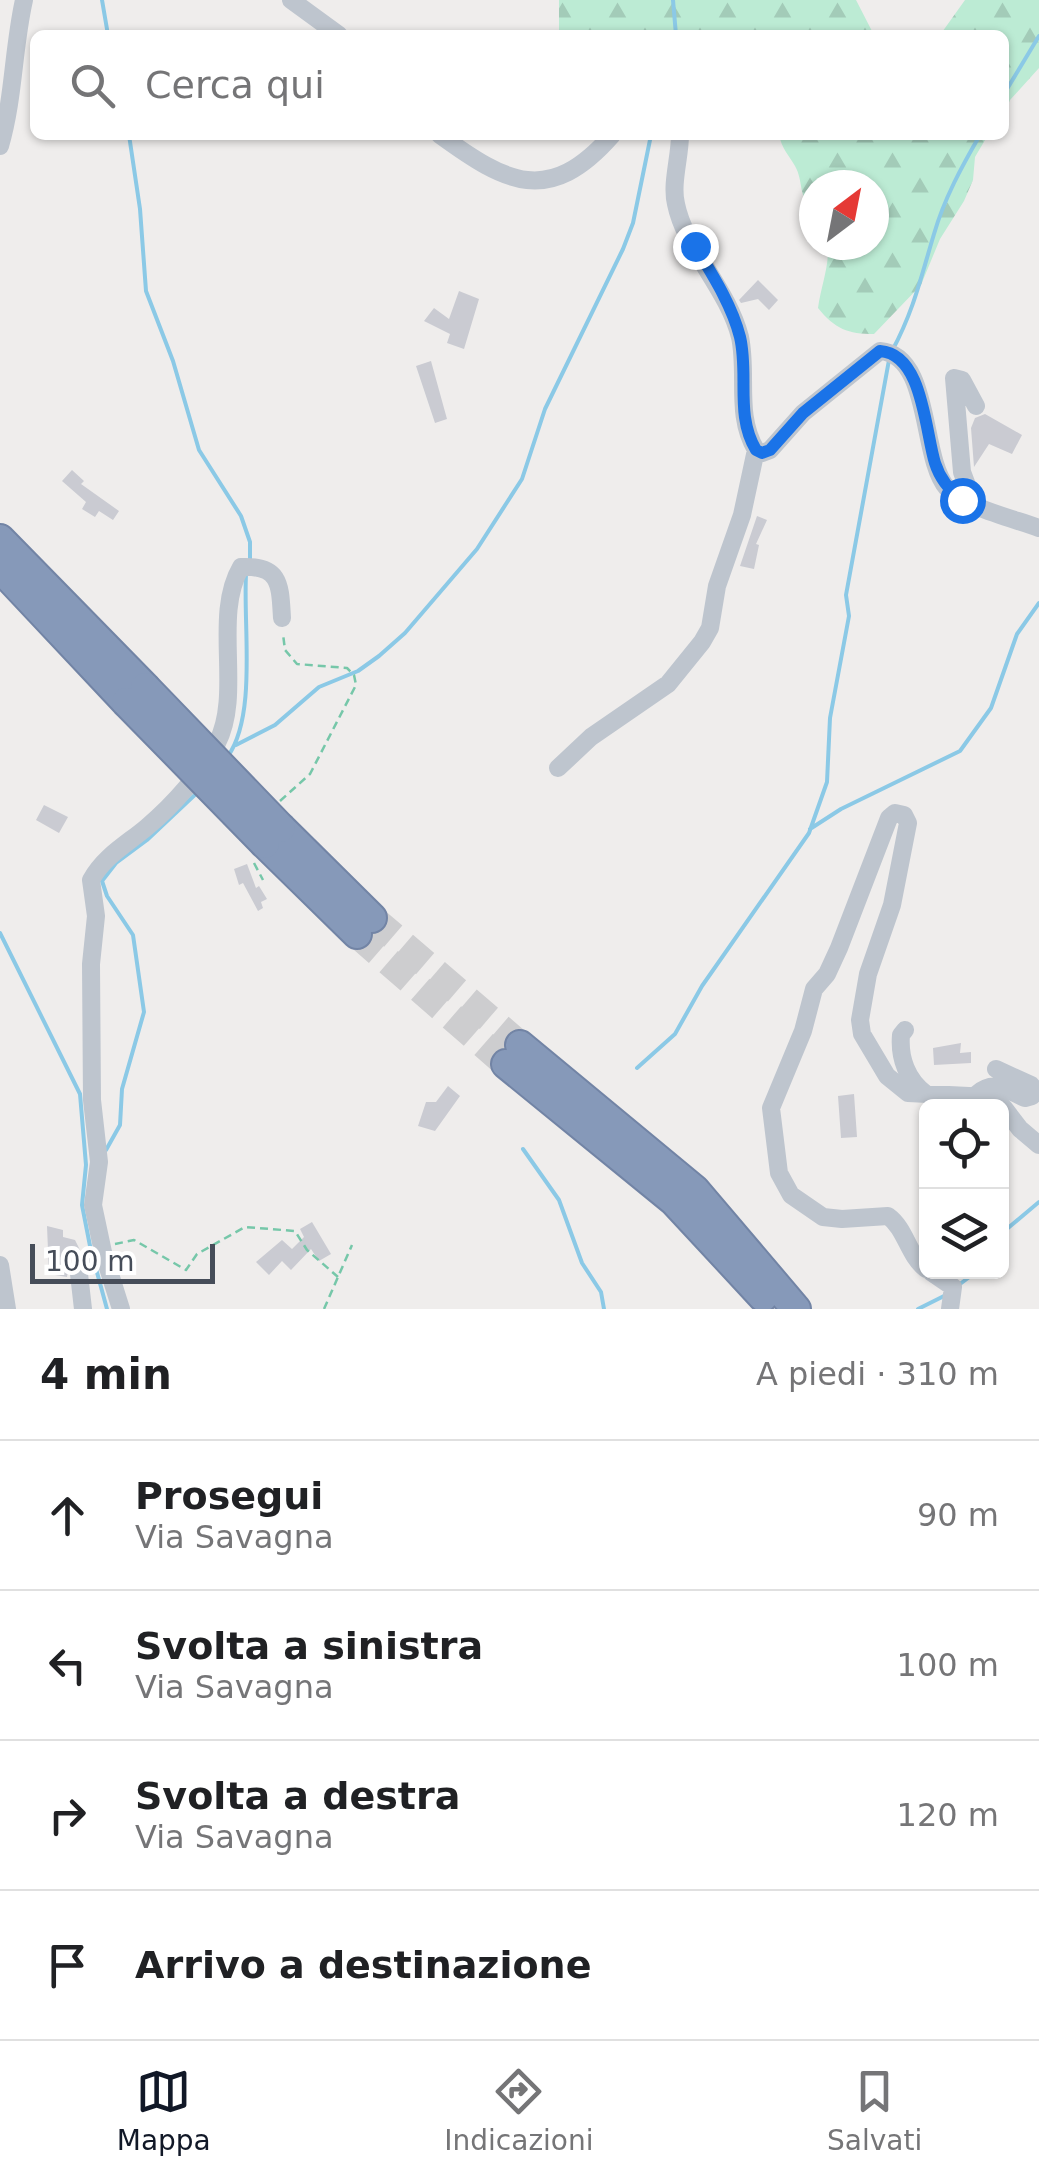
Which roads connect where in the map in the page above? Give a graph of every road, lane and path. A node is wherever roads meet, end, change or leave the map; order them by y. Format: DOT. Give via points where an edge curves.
graph roads {
  1 [pos="24,0"];
  2 [pos="291,0"];
  3 [pos="332,30"];
  4 [pos="447,140"];
  5 [pos="607,140"];
  6 [pos="680,140"];
  7 [pos="0,146"];
  8 [pos="976,406"];
  9 [pos="756,450"];
  10 [pos="974,504"];
  11 [pos="1039,528"];
  12 [pos="0,538"];
  13 [pos="0,568"];
  14 [pos="282,618"];
  15 [pos="136,694"];
  16 [pos="558,768"];
  17 [pos="269,831"];
  18 [pos="263,880"];
  19 [pos="365,926"];
  20 [pos="905,1030"];
  21 [pos="996,1069"];
  22 [pos="976,1094"];
  23 [pos="928,1095"];
  24 [pos="1039,1145"];
  25 [pos="352,1245"];
  26 [pos="98,1253"];
  27 [pos="919,1260"];
  28 [pos="0,1265"];
  29 [pos="338,1277"];
  30 [pos="941,1279"];
  31 [pos="7,1309"];
  32 [pos="83,1309"];
  33 [pos="121,1309"];
  34 [pos="324,1309"];
  35 [pos="773,1309"];
  36 [pos="796,1309"];
  37 [pos="950,1309"];
  1 -- 7 [label="street"];
  2 -- 3 [label="street"];
  4 -- 5 [label="street" via="486,168 530,181 571,170"];
  6 -- 9 [label="street" via="674,200 740,336 743,411"];
  8 -- 10 [label="street" via="962,380 954,378 962,472"];
  9 -- 10 [label="street" via="770,450 803,413 880,351 892,352 912,379 947,488"];
  9 -- 16 [label="street" via="702,642 668,684"];
  10 -- 11 [label="street"];
  12 -- 15 [label="highway"];
  13 -- 15 [label="highway"];
  14 -- 17 [label="path" via="290,660 347,668 356,685 310,774"];
  14 -- 26 [label="street" via="278,578 241,566 218,742 178,796 112,853 92,880"];
  15 -- 17 [label="highway, bridge"];
  17 -- 18 [label="path"];
  17 -- 19 [label="highway"];
  20 -- 23 [label="street" via="902,1056 911,1081"];
  21 -- 22 [label="street" via="1032,1085 1032,1096 989,1086"];
  22 -- 23 [label="street"];
  22 -- 24 [label="street" via="1004,1108"];
  23 -- 27 [label="street" via="908,1093 887,1076 868,1050 860,1020 899,874 908,824 899,812 889,818 827,974 814,990 771,1108 779,1173 791,1194 824,1217 888,1216"];
  25 -- 29 [label="path"];
  26 -- 29 [label="path" via="134,1240 186,1270 198,1254 245,1227 295,1230"];
  26 -- 32 [label="street" via="82,1262"];
  26 -- 33 [label="street"];
  28 -- 31 [label="street"];
  29 -- 34 [label="path"];
  30 -- 37 [label="street" via="953,1287"];
  35 -- 36 [label="highway" via="674,1201 513,1054 694,1190"];
}
